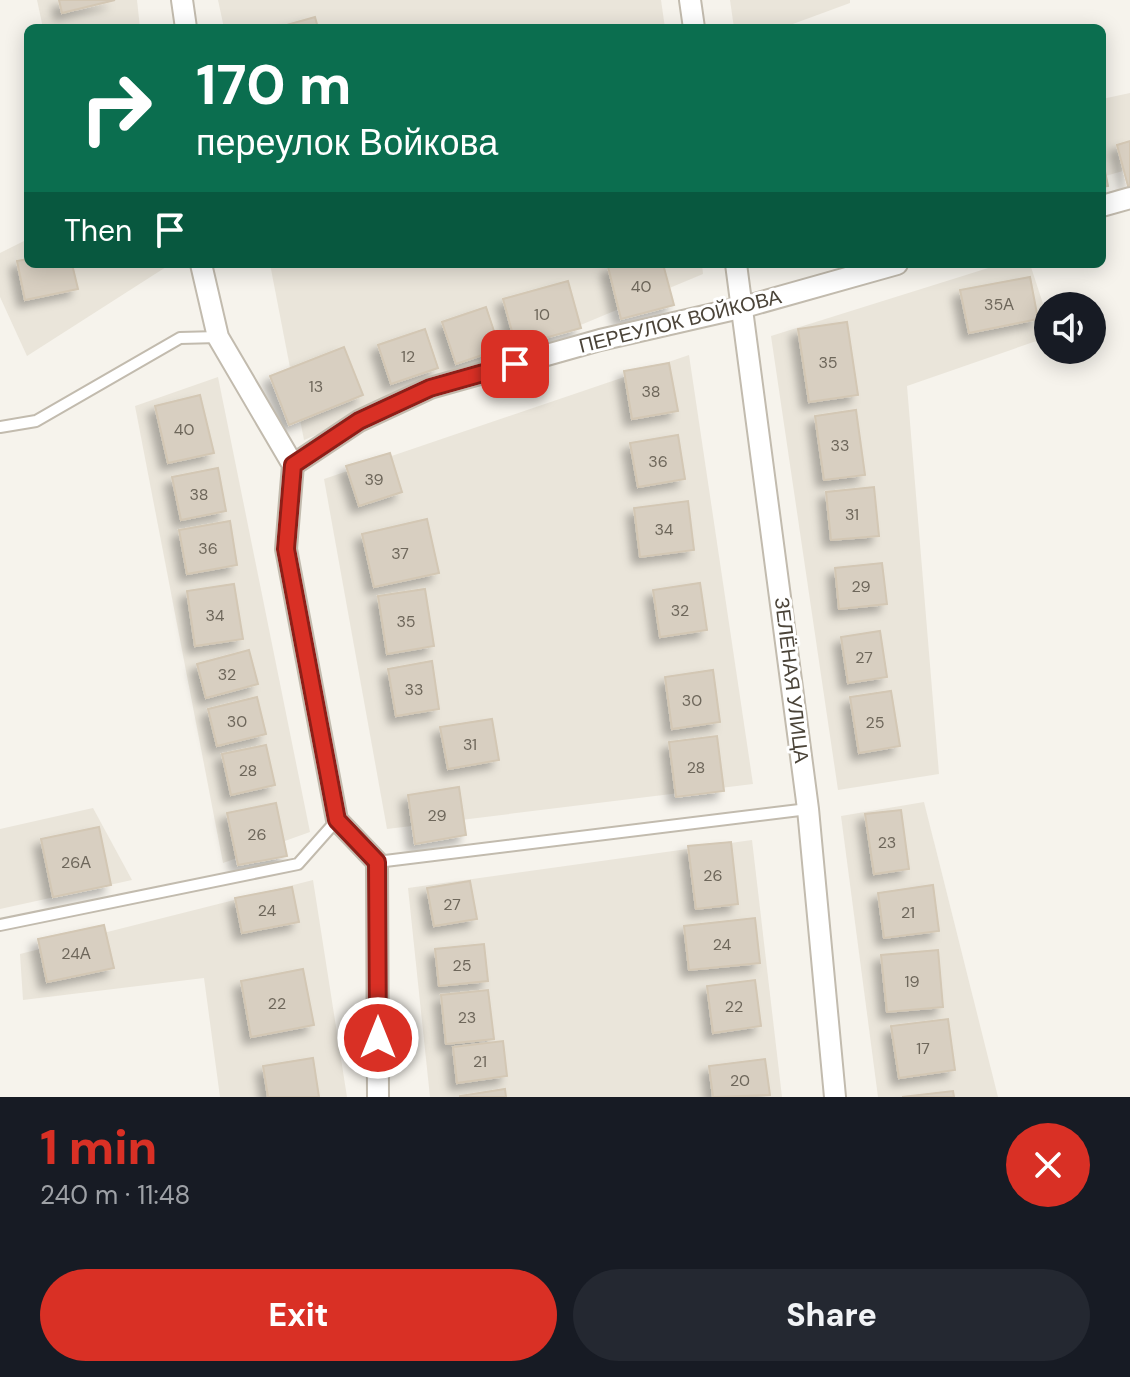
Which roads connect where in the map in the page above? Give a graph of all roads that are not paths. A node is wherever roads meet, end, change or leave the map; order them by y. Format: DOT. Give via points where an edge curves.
graph roads {
  1 [pos="182,0"];
  2 [pos="690,0"];
  3 [pos="185,24"];
  4 [pos="693,24"];
  5 [pos="1130,198"];
  6 [pos="1106,205"];
  7 [pos="202,268"];
  8 [pos="737,268"];
  9 [pos="883,268"];
  10 [pos="744,307"];
  11 [pos="218,337"];
  12 [pos="0,427"];
  13 [pos="293,465"];
  14 [pos="808,809"];
  15 [pos="337,820"];
  16 [pos="377,862"];
  17 [pos="0,925"];
  18 [pos="378,1097"];
  19 [pos="835,1097"];
  1 -- 3 [label="street"];
  2 -- 4 [label="street"];
  5 -- 6 [label="street"];
  7 -- 11 [label="street"];
  8 -- 10 [label="street, ЗЕЛЁНАЯ УЛИЦА"];
  9 -- 10 [label="street, ПЕРЕУЛОК ВОЙКОВА"];
  10 -- 13 [label="street, ПЕРЕУЛОК ВОЙКОВА" via="600,340 430,388 359,421"];
  10 -- 14 [label="street, ЗЕЛЁНАЯ УЛИЦА"];
  11 -- 12 [label="lane" via="180,338 36,421"];
  11 -- 13 [label="street"];
  13 -- 15 [label="street" via="286,549"];
  14 -- 16 [label="lane"];
  14 -- 19 [label="street, ЗЕЛЁНАЯ УЛИЦА"];
  15 -- 16 [label="street"];
  15 -- 17 [label="lane" via="298,864"];
  16 -- 18 [label="street"];
}
